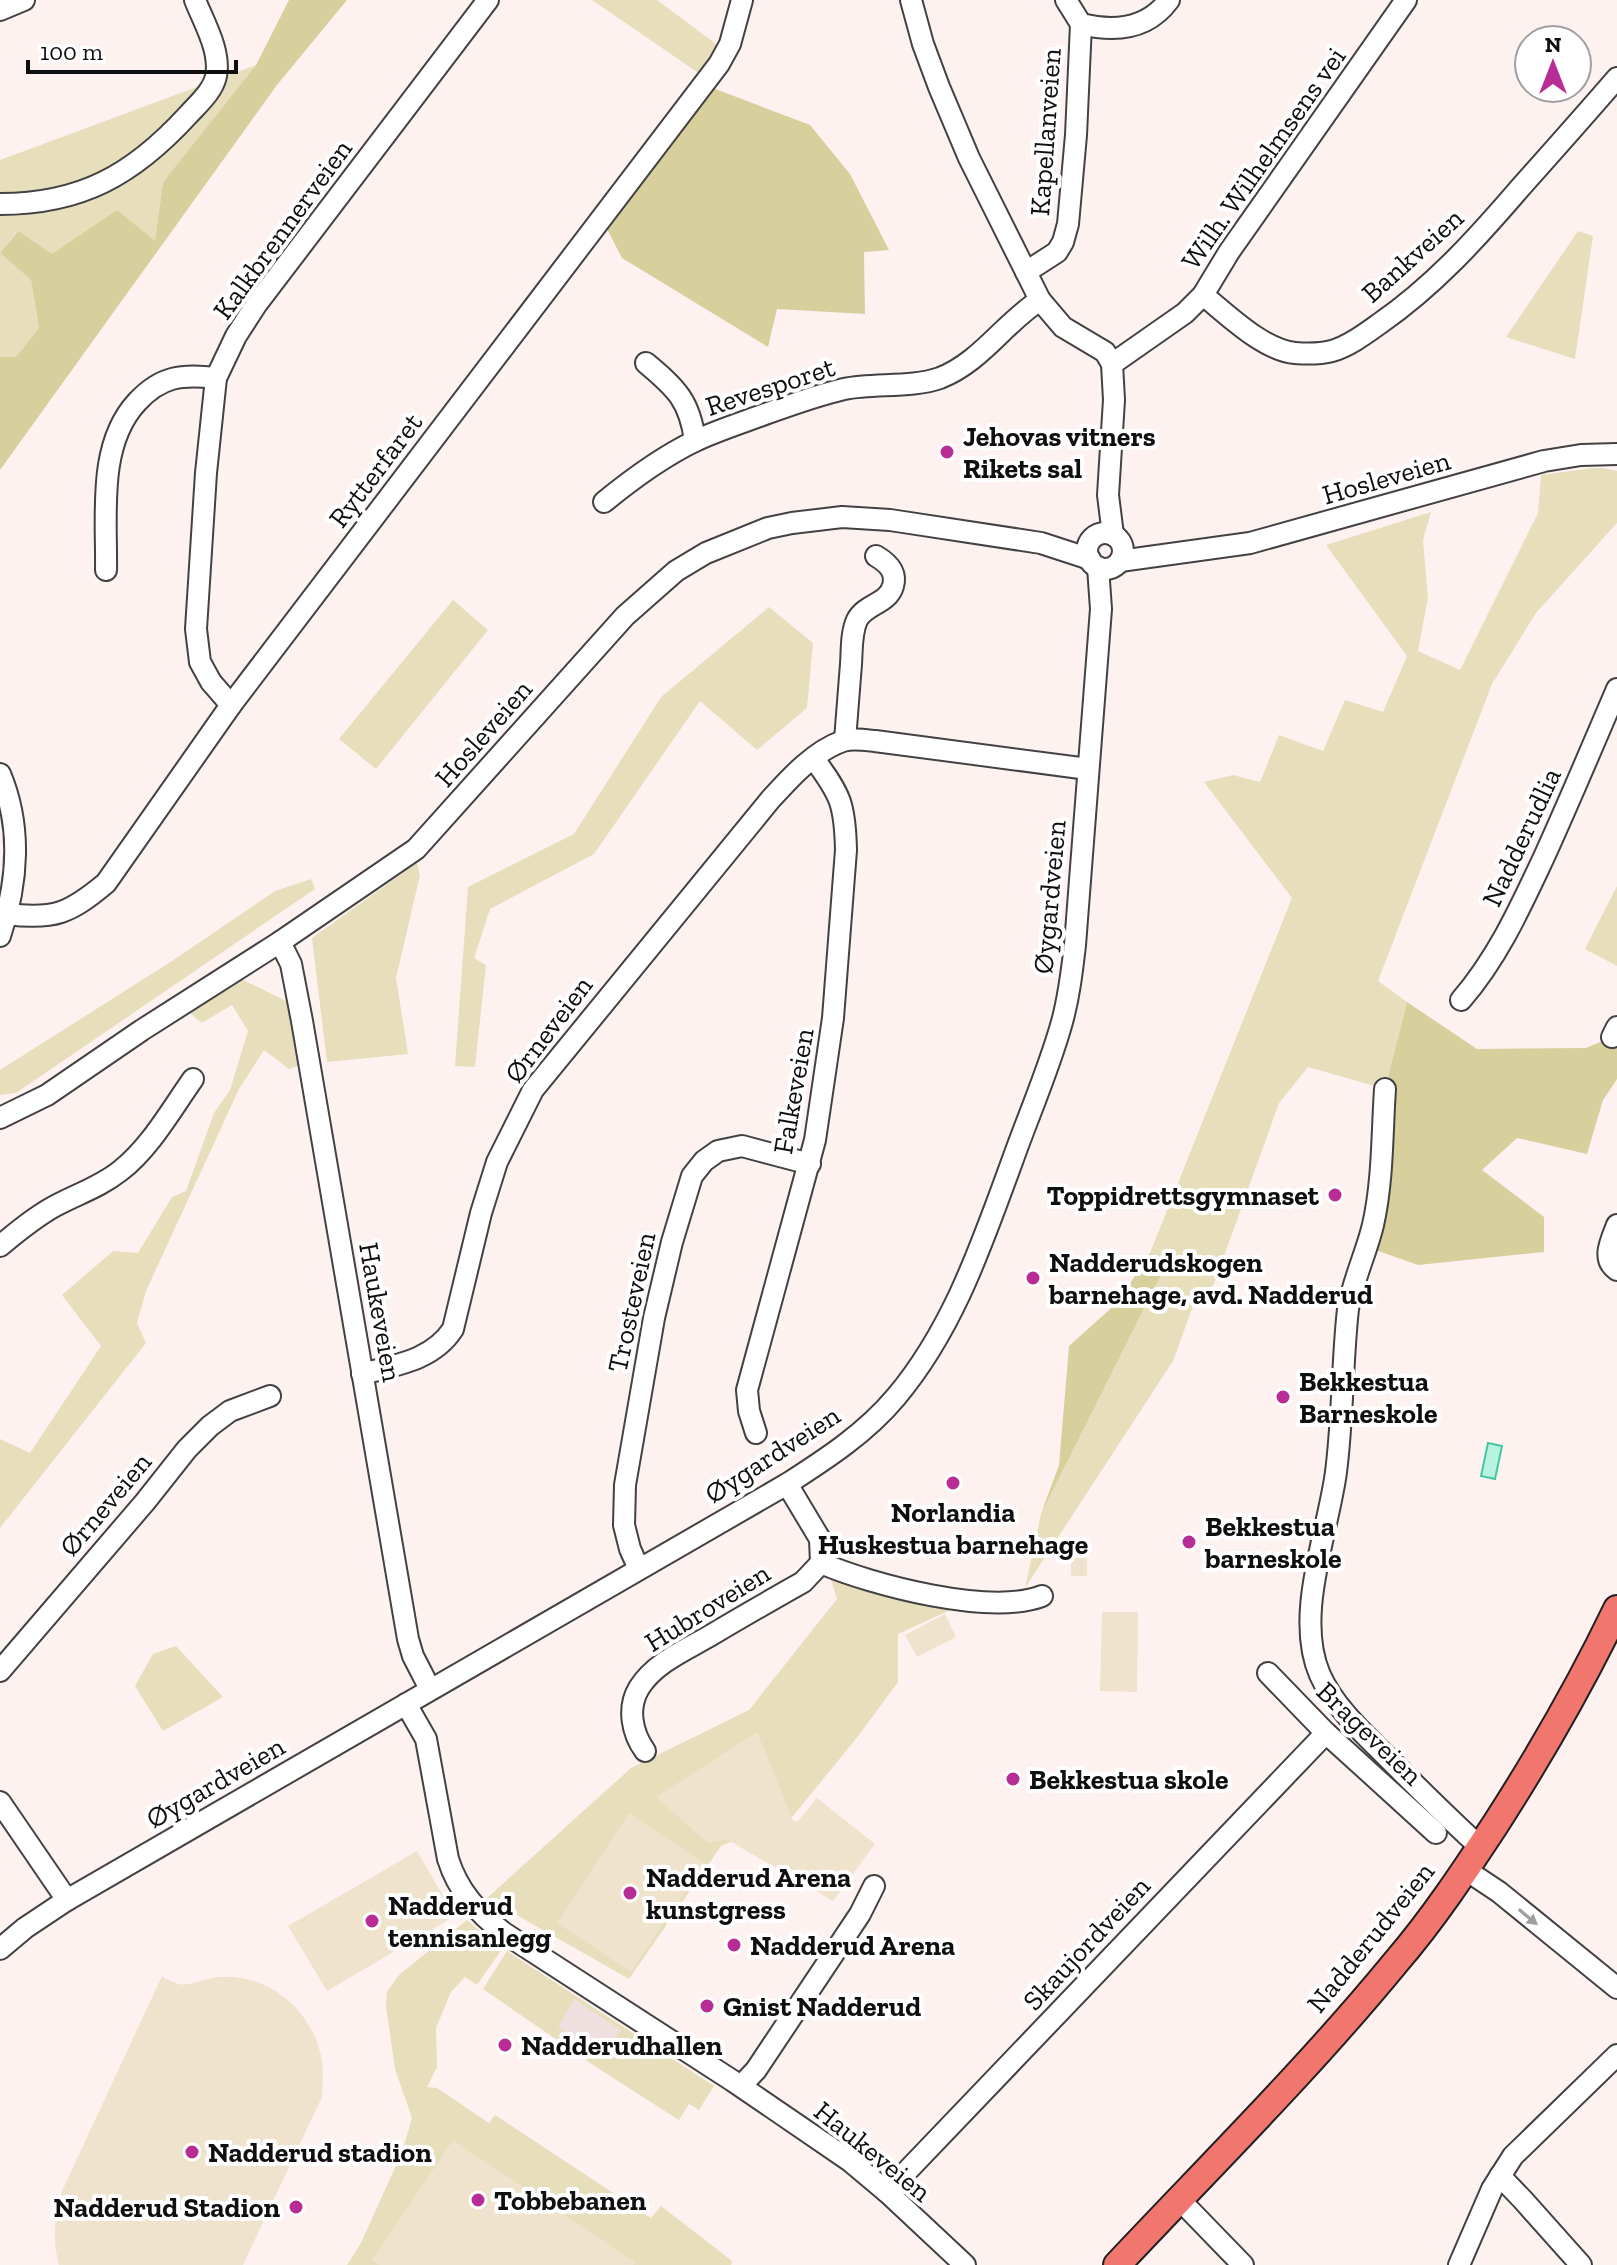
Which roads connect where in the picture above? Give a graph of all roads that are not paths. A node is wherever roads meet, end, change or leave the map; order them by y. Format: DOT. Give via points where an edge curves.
graph roads {
  1 [pos="24,0"];
  2 [pos="195,0"];
  3 [pos="488,0"];
  4 [pos="742,0"];
  5 [pos="911,0"];
  6 [pos="1066,0"];
  7 [pos="1169,0"];
  8 [pos="1406,0"];
  9 [pos="0,10"];
  10 [pos="1081,24"];
  11 [pos="1617,78"];
  12 [pos="0,204"];
  13 [pos="1026,272"];
  14 [pos="1203,295"];
  15 [pos="1040,300"];
  16 [pos="1108,358"];
  17 [pos="646,363"];
  18 [pos="216,378"];
  19 [pos="695,441"];
  20 [pos="1617,454"];
  21 [pos="604,502"];
  22 [pos="1105,550"];
  23 [pos="876,556"];
  24 [pos="106,570"];
  25 [pos="1617,689"];
  26 [pos="231,705"];
  27 [pos="845,740"];
  28 [pos="814,759"];
  29 [pos="1088,769"];
  30 [pos="0,774"];
  31 [pos="7,914"];
  32 [pos="0,936"];
  33 [pos="280,942"];
  34 [pos="1461,1000"];
  35 [pos="193,1079"];
  36 [pos="1385,1089"];
  37 [pos="0,1118"];
  38 [pos="810,1164"];
  39 [pos="1617,1225"];
  40 [pos="0,1246"];
  41 [pos="1617,1270"];
  42 [pos="362,1374"];
  43 [pos="270,1396"];
  44 [pos="756,1433"];
  45 [pos="787,1484"];
  46 [pos="821,1563"];
  47 [pos="639,1569"];
  48 [pos="1042,1596"];
  49 [pos="1617,1609"];
  50 [pos="0,1671"];
  51 [pos="1268,1673"];
  52 [pos="430,1689"];
  53 [pos="406,1704"];
  54 [pos="1326,1733"];
  55 [pos="645,1751"];
  56 [pos="0,1802"];
  57 [pos="1436,1833"];
  58 [pos="1480,1847"];
  59 [pos="1466,1870"];
  60 [pos="874,1886"];
  61 [pos="67,1900"];
  62 [pos="0,1949"];
  63 [pos="1617,1988"];
  64 [pos="1617,2055"];
  65 [pos="741,2086"];
  66 [pos="1500,2176"];
  67 [pos="887,2192"];
  68 [pos="1179,2199"];
  69 [pos="965,2265"];
  70 [pos="1117,2265"];
  71 [pos="1243,2265"];
  72 [pos="1459,2265"];
  73 [pos="1581,2265"];
  1 -- 9 [label="street"];
  2 -- 12 [label="street" via="217,73 179,125 124,172 97,185 62,199"];
  3 -- 18 [label="street, Kalkbrennerveien" via="256,305"];
  4 -- 26 [label="street, Rytterfaret" via="719,64"];
  5 -- 13 [label="street" via="969,158"];
  6 -- 10 [label="street"];
  7 -- 10 [label="street" via="1155,16 1117,30"];
  8 -- 14 [label="street, Wilh. Wilhelmsens vei"];
  10 -- 13 [label="street, Kapellanveien" via="1068,224 1057,252"];
  11 -- 14 [label="street, Bankveien" via="1453,264 1358,338 1314,354 1281,350"];
  13 -- 15 [label="street"];
  14 -- 16 [label="street, Wilh. Wilhelmsens vei" via="1152,335 1123,342"];
  15 -- 16 [label="street" via="1063,327"];
  15 -- 19 [label="street, Revesporet" via="978,355 938,379 821,394"];
  16 -- 22 [label="street, Øygardveien" via="1114,400"];
  17 -- 19 [label="street" via="679,393"];
  18 -- 24 [label="street" via="192,375 160,382 119,427 108,479"];
  18 -- 26 [label="street, Kalkbrennerveien" via="196,629 200,662"];
  19 -- 21 [label="street, Revesporet"];
  20 -- 22 [label="street, Hosleveien" via="1563,457 1221,548 1170,554"];
  22 -- 29 [label="street, Øygardveien"];
  22 -- 33 [label="street, Hosleveien" via="842,517 768,528 706,553 676,571 625,616 416,849"];
  23 -- 27 [label="street" via="895,575 893,589 857,619"];
  25 -- 34 [label="street, Nadderudlia" via="1500,947"];
  26 -- 31 [label="street, Rytterfaret" via="106,883 80,905 51,915"];
  27 -- 28 [label="street, Ørneveien"];
  27 -- 29 [label="street"];
  28 -- 38 [label="street, Falkeveien" via="842,804 846,850 833,1018"];
  28 -- 42 [label="street, Ørneveien" via="770,800 533,1090 497,1162 453,1329 444,1343 407,1362"];
  29 -- 45 [label="street, Øygardveien" via="1065,1011 962,1293 932,1349 894,1400 826,1459"];
  30 -- 31 [label="street" via="15,840"];
  31 -- 32 [label="street"];
  33 -- 37 [label="street, Hosleveien" via="47,1095"];
  33 -- 42 [label="street, Haukeveien" via="291,964 302,1021"];
  35 -- 40 [label="street" via="121,1170 56,1205"];
  36 -- 58 [label="street" via="1376,1211 1348,1309 1336,1473 1310,1637 1313,1658 1330,1694"];
  38 -- 44 [label="street, Falkeveien" via="747,1390"];
  38 -- 47 [label="street, Trosteveien" via="742,1146 718,1151 692,1176 654,1318 625,1485 624,1525"];
  39 -- 41 [label="street" via="1608,1261"];
  42 -- 52 [label="street, Haukeveien" via="408,1639"];
  43 -- 50 [label="street, Ørneveien" via="230,1411 187,1449"];
  45 -- 46 [label="street" via="820,1539"];
  45 -- 47 [label="street, Øygardveien"];
  46 -- 48 [label="street" via="920,1594 998,1602"];
  46 -- 55 [label="street, Hubroveien" via="803,1582 659,1665 633,1702 633,1724"];
  47 -- 52 [label="street, Øygardveien"];
  49 -- 58 [label="main road, Nadderudveien" via="1556,1728"];
  51 -- 54 [label="street, Brageveien"];
  52 -- 53 [label="street, Øygardveien"];
  53 -- 61 [label="street, Øygardveien"];
  53 -- 65 [label="street, Haukeveien" via="426,1739 453,1875 482,1915"];
  54 -- 57 [label="street, Brageveien"];
  54 -- 67 [label="street, Skaujordveien"];
  56 -- 61 [label="street"];
  58 -- 59 [label="main road, Nadderudveien"];
  59 -- 63 [label="street, one-way"];
  59 -- 68 [label="main road, Nadderudveien" via="1359,2005"];
  60 -- 65 [label="street"];
  61 -- 62 [label="street, Øygardveien"];
  64 -- 66 [label="street" via="1513,2156"];
  65 -- 67 [label="street, Haukeveien"];
  66 -- 72 [label="street"];
  66 -- 73 [label="street"];
  67 -- 69 [label="street, Haukeveien"];
  68 -- 70 [label="main road, Nadderudveien"];
  68 -- 71 [label="street"];
}
